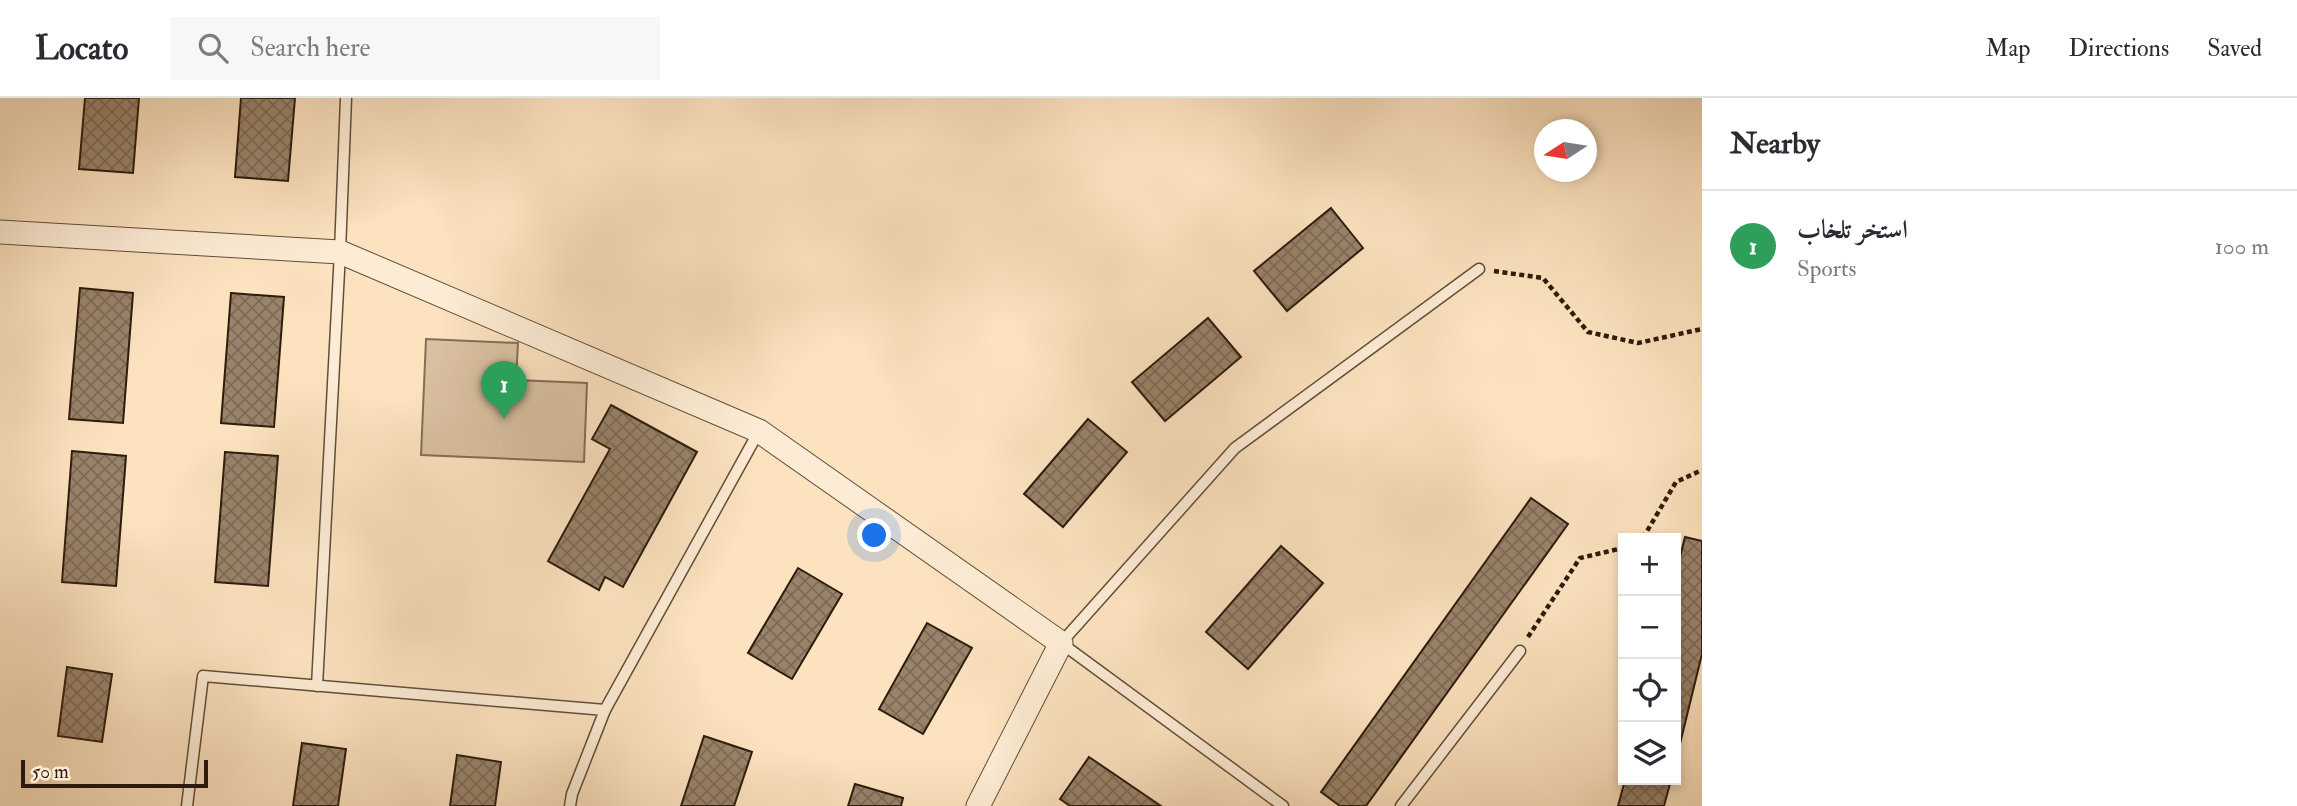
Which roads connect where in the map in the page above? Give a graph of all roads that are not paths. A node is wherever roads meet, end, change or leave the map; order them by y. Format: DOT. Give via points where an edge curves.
graph roads {
  1 [pos="346,98"];
  2 [pos="0,232"];
  3 [pos="340,252"];
  4 [pos="1479,269"];
  5 [pos="759,431"];
  6 [pos="1061,643"];
  7 [pos="1520,650"];
  8 [pos="317,686"];
  9 [pos="605,710"];
  10 [pos="187,806"];
  11 [pos="570,806"];
  12 [pos="978,806"];
  13 [pos="1283,806"];
  14 [pos="1401,806"];
  1 -- 3 [label="lane"];
  2 -- 3 [label="street"];
  3 -- 5 [label="street"];
  3 -- 8 [label="lane"];
  4 -- 6 [label="lane" via="1235,448"];
  5 -- 6 [label="street"];
  5 -- 9 [label="lane"];
  6 -- 12 [label="street"];
  6 -- 13 [label="lane"];
  7 -- 14 [label="lane"];
  8 -- 9 [label="lane"];
  8 -- 10 [label="lane" via="203,676"];
  9 -- 11 [label="lane"];
}
